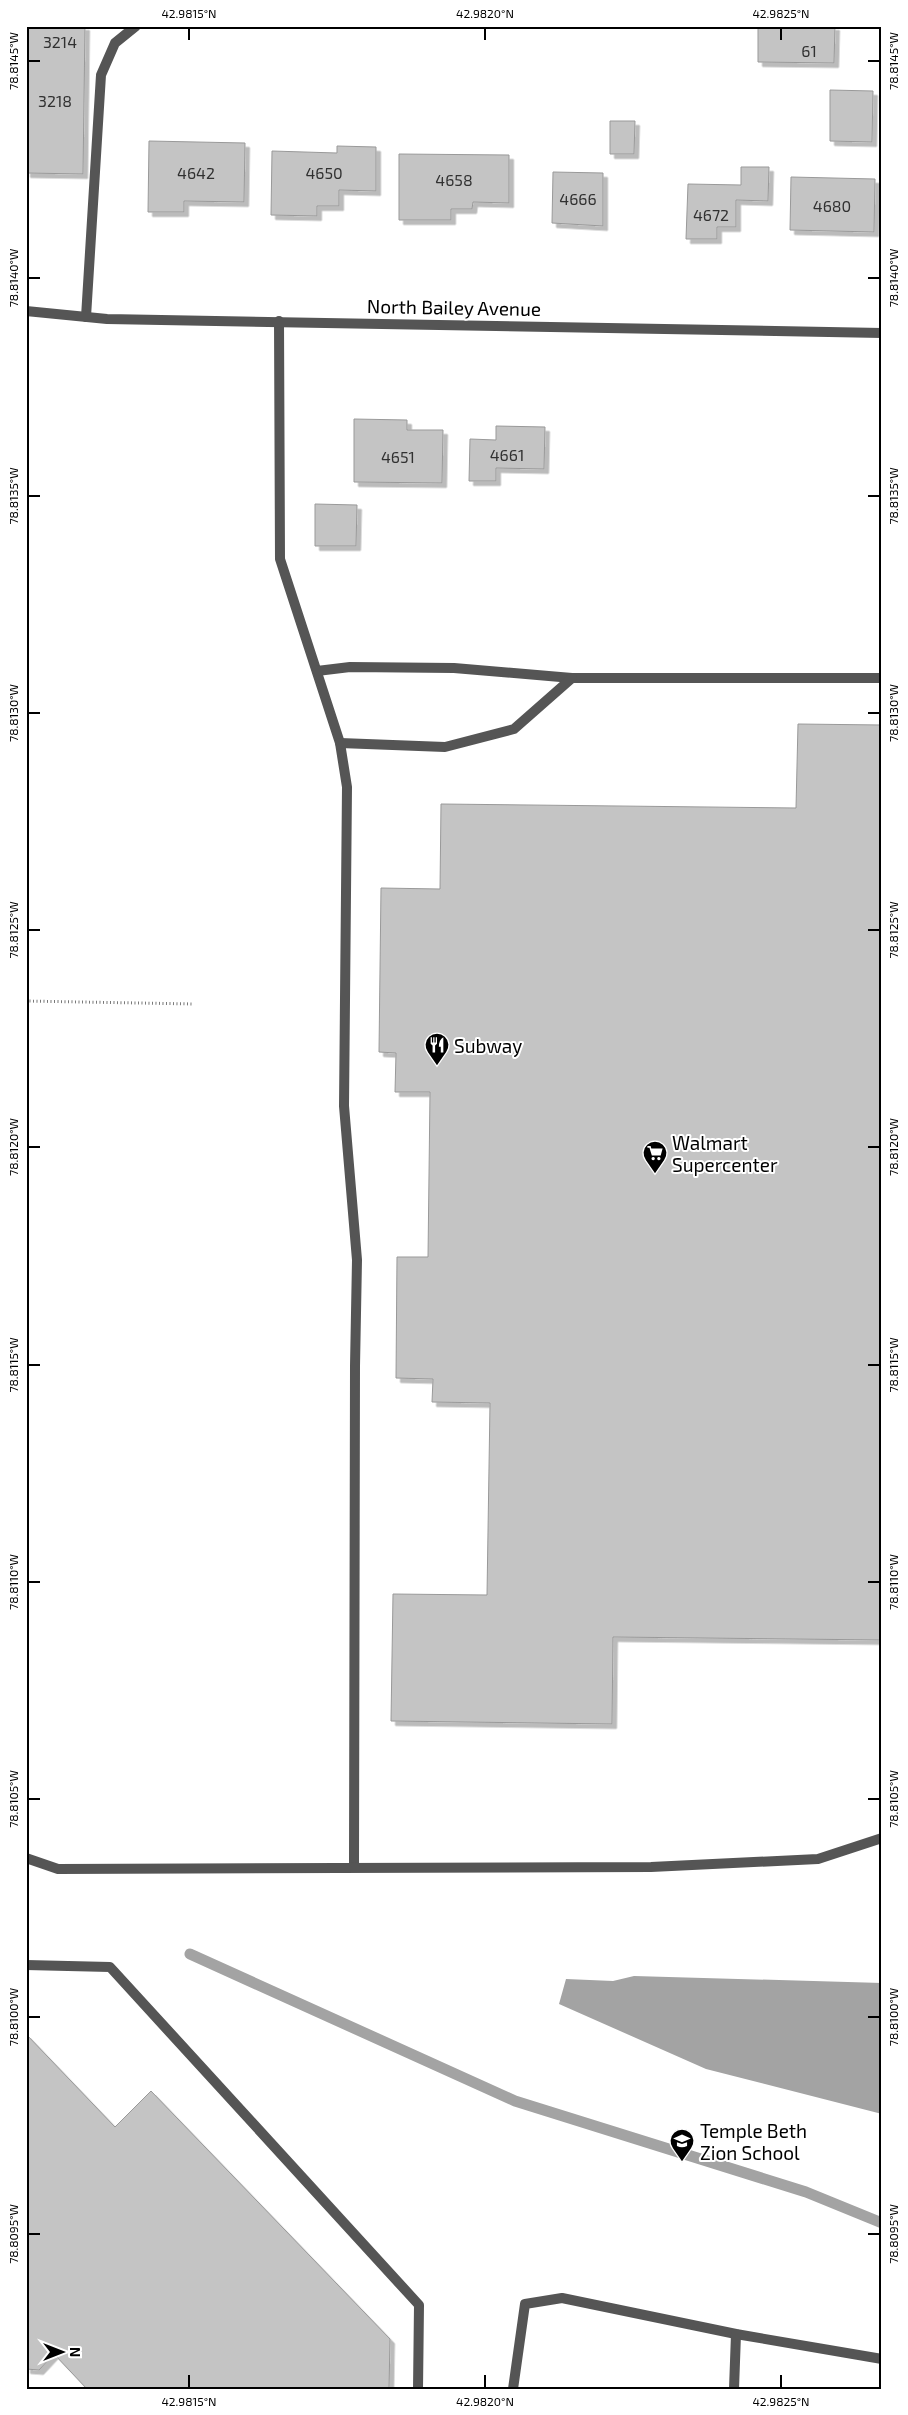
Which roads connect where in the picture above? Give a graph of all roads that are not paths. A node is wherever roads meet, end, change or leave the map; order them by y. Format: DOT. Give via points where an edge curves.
graph roads {
  1 [pos="136,26"];
  2 [pos="26,311"];
  3 [pos="86,317"];
  4 [pos="278,321"];
  5 [pos="882,333"];
  6 [pos="317,671"];
  7 [pos="572,678"];
  8 [pos="882,678"];
  9 [pos="340,743"];
  10 [pos="882,1838"];
  11 [pos="26,1858"];
  12 [pos="354,1867"];
  13 [pos="26,1965"];
  14 [pos="736,2334"];
  15 [pos="882,2359"];
  16 [pos="418,2389"];
  17 [pos="513,2389"];
  18 [pos="734,2389"];
  1 -- 3 [label="street" via="115,43 101,75"];
  2 -- 3 [label="street, North Bailey Avenue"];
  3 -- 4 [label="street, North Bailey Avenue"];
  4 -- 5 [label="street, North Bailey Avenue"];
  4 -- 6 [label="street" via="280,559"];
  6 -- 7 [label="street" via="350,667 454,668"];
  6 -- 9 [label="street"];
  7 -- 8 [label="street"];
  7 -- 9 [label="street" via="514,728 445,747"];
  9 -- 12 [label="street" via="347,787 344,1106 357,1260"];
  10 -- 12 [label="street" via="818,1859 652,1867"];
  11 -- 12 [label="street" via="58,1869"];
  13 -- 16 [label="street" via="110,1967 419,2305"];
  14 -- 15 [label="street"];
  14 -- 17 [label="street" via="562,2298 525,2304"];
  14 -- 18 [label="street"];
}
